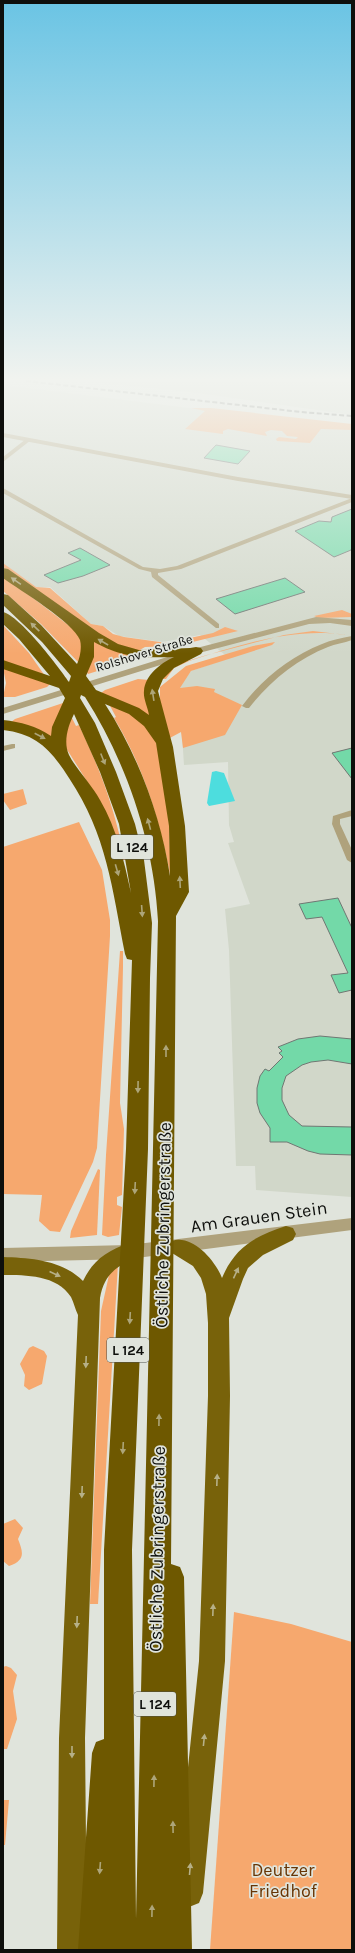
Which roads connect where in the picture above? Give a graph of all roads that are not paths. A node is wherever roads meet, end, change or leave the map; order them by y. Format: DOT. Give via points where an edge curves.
graph roads {
  1 [pos="201,472"];
  2 [pos="3,490"];
  3 [pos="352,497"];
  4 [pos="352,500"];
  5 [pos="153,571"];
  6 [pos="3,572"];
  7 [pos="3,598"];
  8 [pos="3,616"];
  9 [pos="70,619"];
  10 [pos="352,623"];
  11 [pos="216,626"];
  12 [pos="295,626"];
  13 [pos="352,632"];
  14 [pos="352,638"];
  15 [pos="196,652"];
  16 [pos="3,664"];
  17 [pos="75,689"];
  18 [pos="246,706"];
  19 [pos="3,711"];
  20 [pos="3,725"];
  21 [pos="12,746"];
  22 [pos="165,747"];
  23 [pos="3,749"];
  24 [pos="61,753"];
  25 [pos="352,813"];
  26 [pos="352,860"];
  27 [pos="166,918"];
  28 [pos="140,978"];
  29 [pos="352,1224"];
  30 [pos="286,1234"];
  31 [pos="179,1247"];
  32 [pos="129,1252"];
  33 [pos="3,1256"];
  34 [pos="3,1266"];
  35 [pos="88,1323"];
  36 [pos="219,1323"];
  37 [pos="159,1459"];
  38 [pos="118,1550"];
  39 [pos="72,1950"];
  40 [pos="95,1950"];
  41 [pos="120,1950"];
  42 [pos="152,1950"];
  43 [pos="175,1950"];
  44 [pos="186,1950"];
  1 -- 3 [label="street"];
  2 -- 5 [label="street" via="141,568"];
  4 -- 5 [label="street" via="179,568"];
  5 -- 11 [label="street" via="154,576"];
  9 -- 6 [label="highway, one-way"];
  27 -- 7 [label="highway, Östliche Zubringerstraße / L 124, one-way" via="165,897 148,821 129,767 106,719 86,685 62,655"];
  8 -- 28 [label="highway, Östliche Zubringerstraße / L 124, one-way" via="24,636 68,691 87,723 111,779 127,824 136,860 143,923"];
  15 -- 9 [label="highway, one-way" via="152,654 123,651"];
  9 -- 17 [label="highway" via="87,640 87,657"];
  10 -- 12 [label="street, Rolshover Straße" via="312,620"];
  12 -- 13 [label="street, Rolshover Straße" via="337,628"];
  12 -- 15 [label="street, Rolshover Straße"];
  14 -- 18 [label="street" via="312,652 265,684"];
  15 -- 17 [label="street, Rolshover Straße"];
  22 -- 15 [label="highway, one-way" via="151,691 152,686 156,677 169,665"];
  16 -- 17 [label="highway"];
  17 -- 19 [label="street, Rolshover Straße"];
  17 -- 22 [label="highway" via="134,711 150,723"];
  17 -- 24 [label="highway" via="60,728"];
  20 -- 24 [label="highway, one-way" via="30,731 46,738"];
  21 -- 23 [label="street"];
  27 -- 22 [label="highway, one-way" via="180,892 177,826"];
  24 -- 28 [label="highway, one-way" via="93,802 108,839"];
  25 -- 26 [label="street" via="336,818 336,824"];
  37 -- 27 [label="highway, Östliche Zubringerstraße / L 124, one-way" via="166,1082"];
  28 -- 38 [label="highway, Östliche Zubringerstraße / L 124, one-way" via="137,1150"];
  29 -- 30 [label="street, Am Grauen Stein"];
  30 -- 31 [label="street, Am Grauen Stein"];
  36 -- 30 [label="highway, one-way" via="225,1298 240,1262 257,1248"];
  31 -- 32 [label="street, Am Grauen Stein"];
  31 -- 36 [label="highway" via="196,1257 208,1269 217,1294"];
  32 -- 33 [label="street, Am Grauen Stein"];
  32 -- 35 [label="highway" via="112,1259 98,1272 91,1285"];
  34 -- 35 [label="highway, one-way" via="44,1269 69,1280 85,1301"];
  35 -- 39 [label="highway, one-way" via="72,1738"];
  44 -- 36 [label="highway, one-way" via="190,1874 212,1661"];
  42 -- 37 [label="highway, Östliche Zubringerstraße / L 124, one-way"];
  43 -- 37 [label="highway, one-way" via="169,1556"];
  38 -- 40 [label="highway, L 124, one-way"];
  38 -- 41 [label="highway, Östliche Zubringerstraße / L 124"];
}
